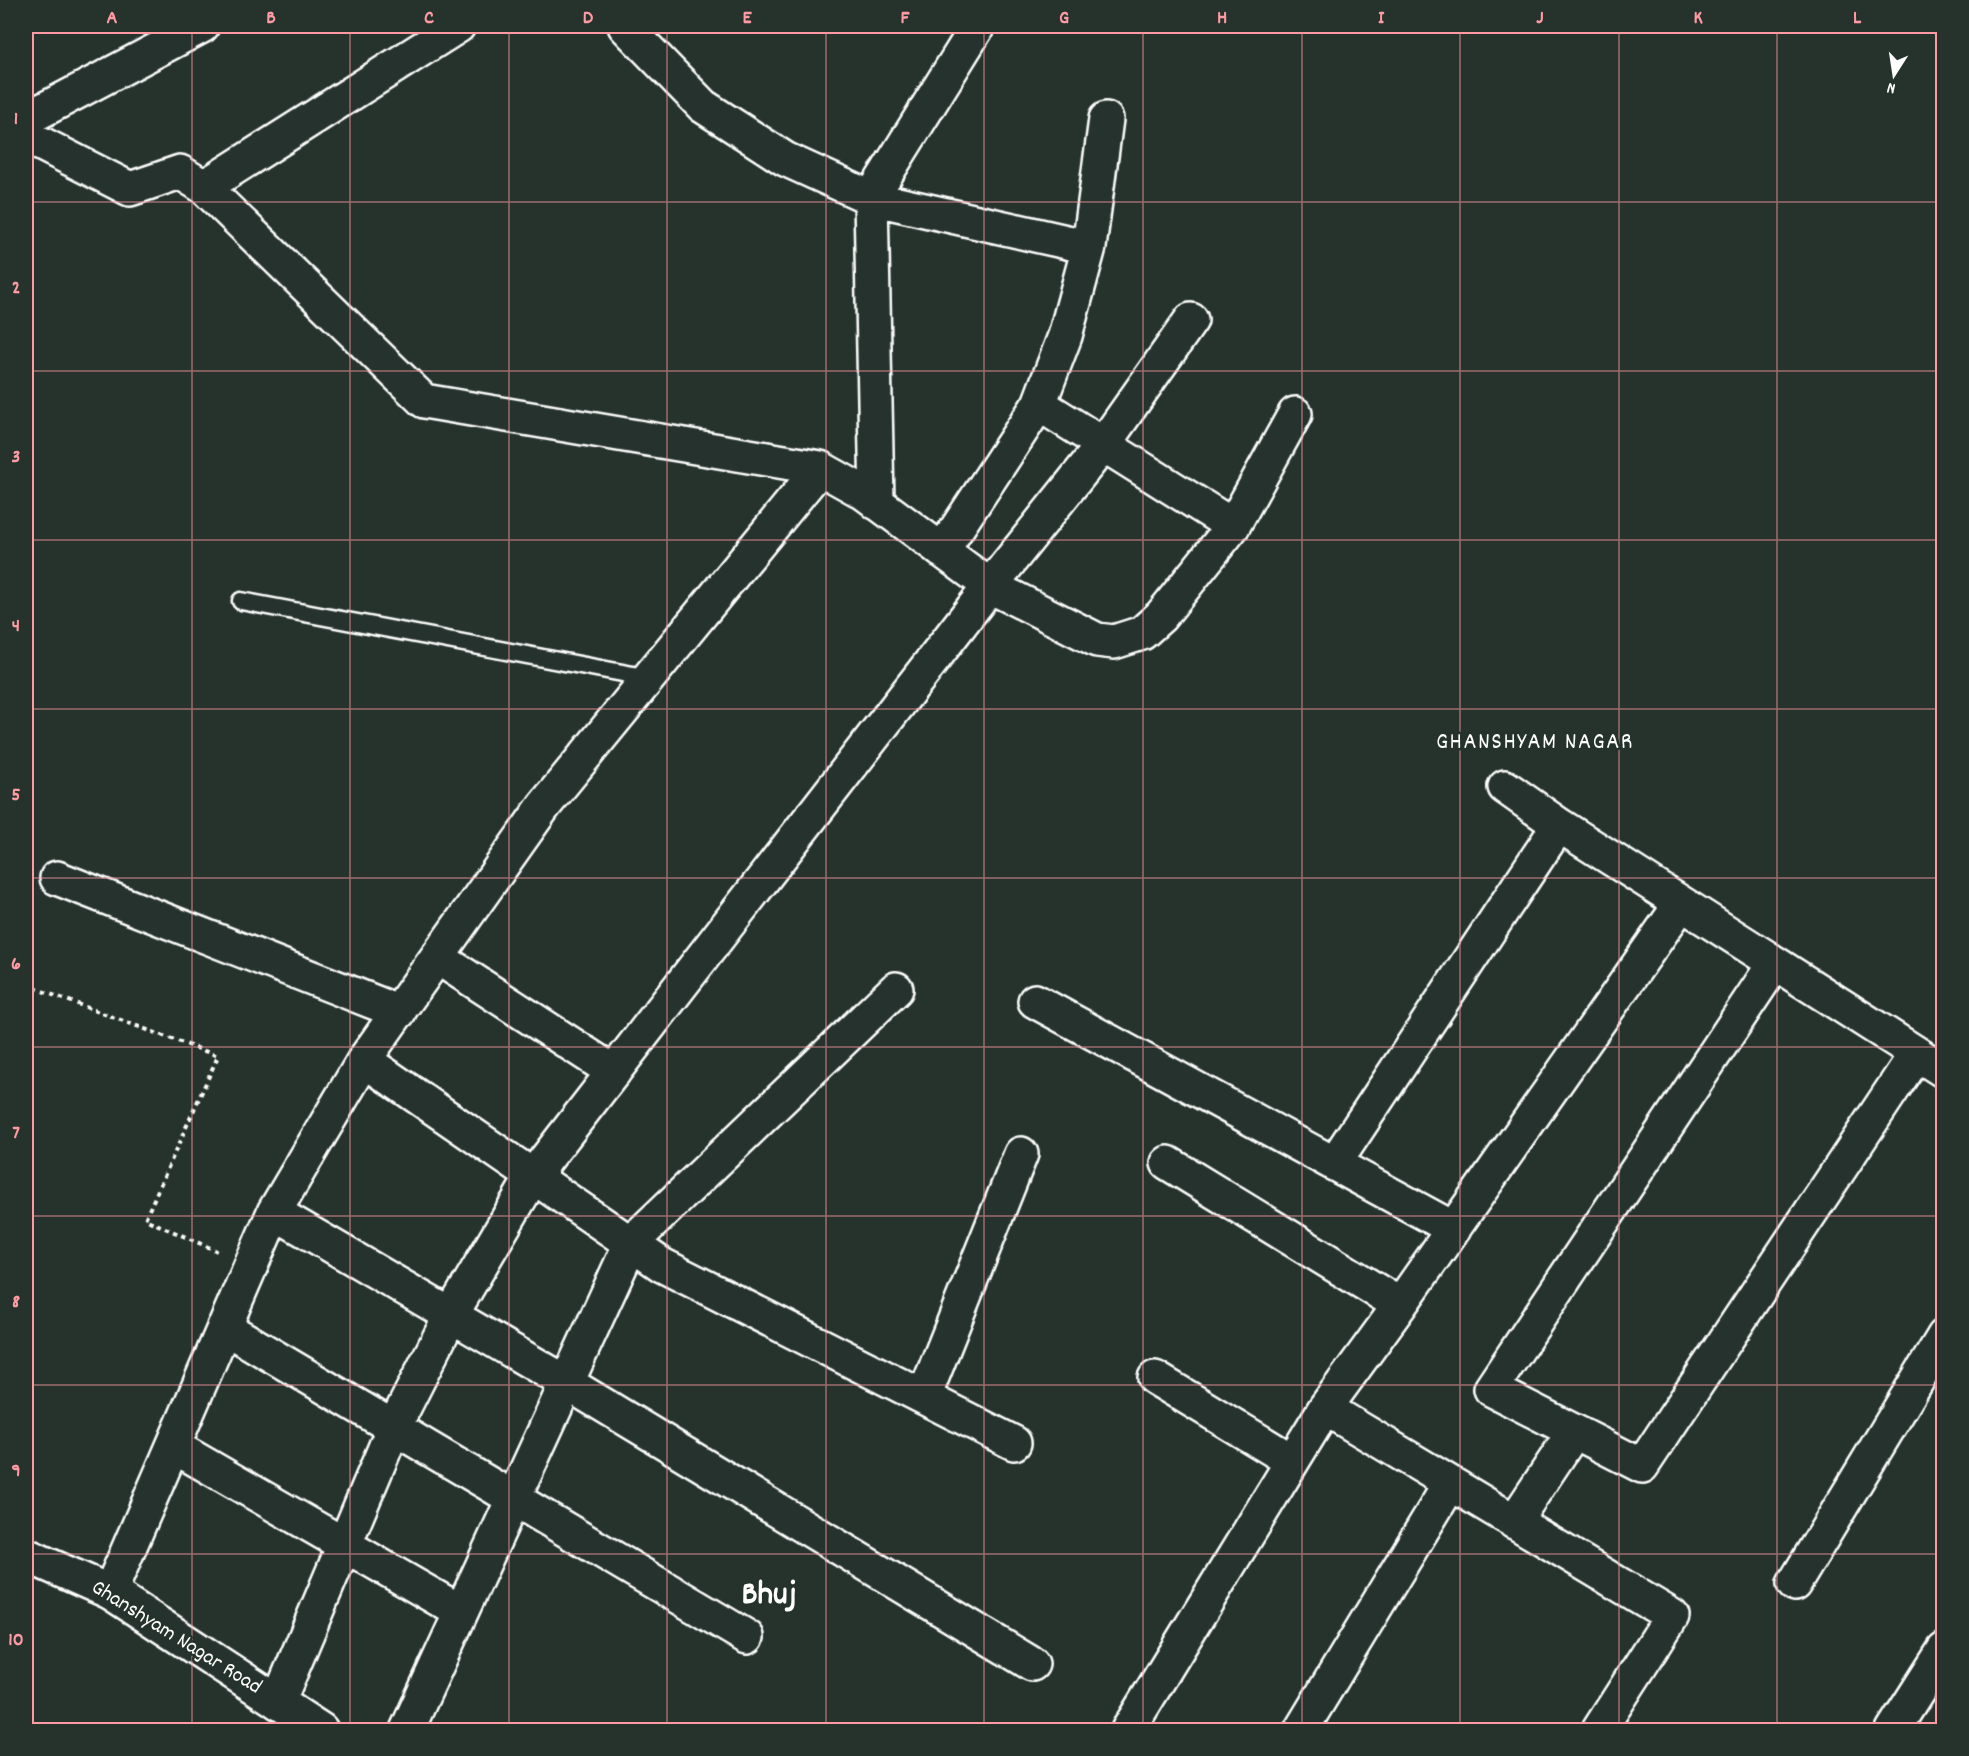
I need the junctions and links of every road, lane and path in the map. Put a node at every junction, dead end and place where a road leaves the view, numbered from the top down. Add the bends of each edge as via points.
1 (202, 26) edge
2 (458, 26) edge
3 (625, 26) edge
4 (978, 26) edge
5 (26, 118) edge
6 (1106, 119) dead end
7 (26, 136) edge
8 (204, 187) junction
9 (871, 198) junction
10 (1089, 247) junction
11 (1191, 320) dead end
12 (1039, 404) junction
13 (1295, 414) dead end
14 (1103, 445) junction
15 (820, 468) junction
16 (877, 503) junction
17 (1233, 526) junction
18 (942, 551) junction
19 (990, 586) junction
20 (241, 601) dead end
21 (649, 678) junction
22 (1505, 787) dead end
23 (1559, 825) junction
24 (57, 878) dead end
25 (1681, 904) junction
26 (437, 957) junction
27 (1775, 963) junction
28 (26, 985) edge
29 (896, 989) dead end
30 (1035, 1001) dead end
31 (399, 1012) junction
32 (1916, 1054) junction
33 (364, 1060) junction
34 (1944, 1071) edge
35 (614, 1072) junction
36 (1021, 1154) dead end
37 (1168, 1163) dead end
38 (1334, 1164) junction
39 (533, 1176) junction
40 (274, 1212) junction
41 (1454, 1229) junction
42 (631, 1243) junction
43 (251, 1266) junction
44 (1401, 1305) junction
45 (451, 1315) junction
46 (224, 1327) junction
47 (1944, 1336) edge
48 (1155, 1378) dead end
49 (567, 1383) junction
50 (924, 1397) junction
51 (1325, 1408) junction
52 (394, 1427) junction
53 (1574, 1432) junction
54 (1014, 1443) dead end
55 (173, 1446) junction
56 (1292, 1461) junction
57 (1450, 1484) junction
58 (513, 1498) junction
59 (1514, 1522) junction
60 (343, 1544) junction
61 (26, 1555) edge
62 (1794, 1584) dead end
63 (110, 1592) junction
64 (461, 1612) junction
65 (747, 1637) dead end
66 (1944, 1650) edge
67 (1032, 1664) dead end
68 (278, 1702) junction
69 (321, 1731) edge
70 (407, 1731) edge
71 (1128, 1731) edge
72 (1301, 1731) edge
73 (1599, 1731) edge
74 (1893, 1731) edge

1 - 5 street
2 - 8 street
3 - 9 street via 703,106 785,159
4 - 9 street
6 - 10 street
7 - 8 street via 130,189 180,172
8 - 15 street via 424,400
9 - 10 street
9 - 16 street
10 - 12 street via 1065,336
11 - 14 street
12 - 14 street
12 - 18 street
13 - 17 street
14 - 17 street
14 - 19 street
15 - 16 street
15 - 21 street
16 - 18 street
17 - 19 street via 1161,616 1128,640 1097,640
18 - 19 street
19 - 35 street
20 - 21 lane
21 - 26 street via 544,806
22 - 23 street
23 - 25 street
23 - 38 street
24 - 31 street
25 - 27 street
25 - 41 street
26 - 31 street
26 - 35 street
27 - 32 street
27 - 53 street via 1491,1389
28 - 43 path via 218,1056 144,1219
29 - 42 street
30 - 38 street
31 - 33 street
32 - 34 street
32 - 53 street via 1642,1466
33 - 39 street
33 - 40 street
35 - 39 street
36 - 50 street
37 - 44 street
38 - 41 street
39 - 42 street
39 - 45 street
40 - 43 street
40 - 45 street
41 - 44 street
42 - 49 street
42 - 50 street via 662,1264
43 - 46 street
44 - 51 street
45 - 49 street
45 - 52 street
46 - 52 street
46 - 55 street
47 - 62 street
48 - 56 street
49 - 58 street
49 - 67 street
50 - 54 street
51 - 56 street
51 - 57 street
52 - 58 street
52 - 60 street
53 - 59 street
55 - 60 street
55 - 63 street
56 - 71 street
57 - 59 street
57 - 72 street
58 - 64 street
58 - 65 street
59 - 73 street via 1672,1616
60 - 64 street
60 - 68 street
61 - 63 street, Ghanshyam Nagar Road
63 - 68 street, Ghanshyam Nagar Road
64 - 70 street
66 - 74 street
68 - 69 street, Ghanshyam Nagar Road

